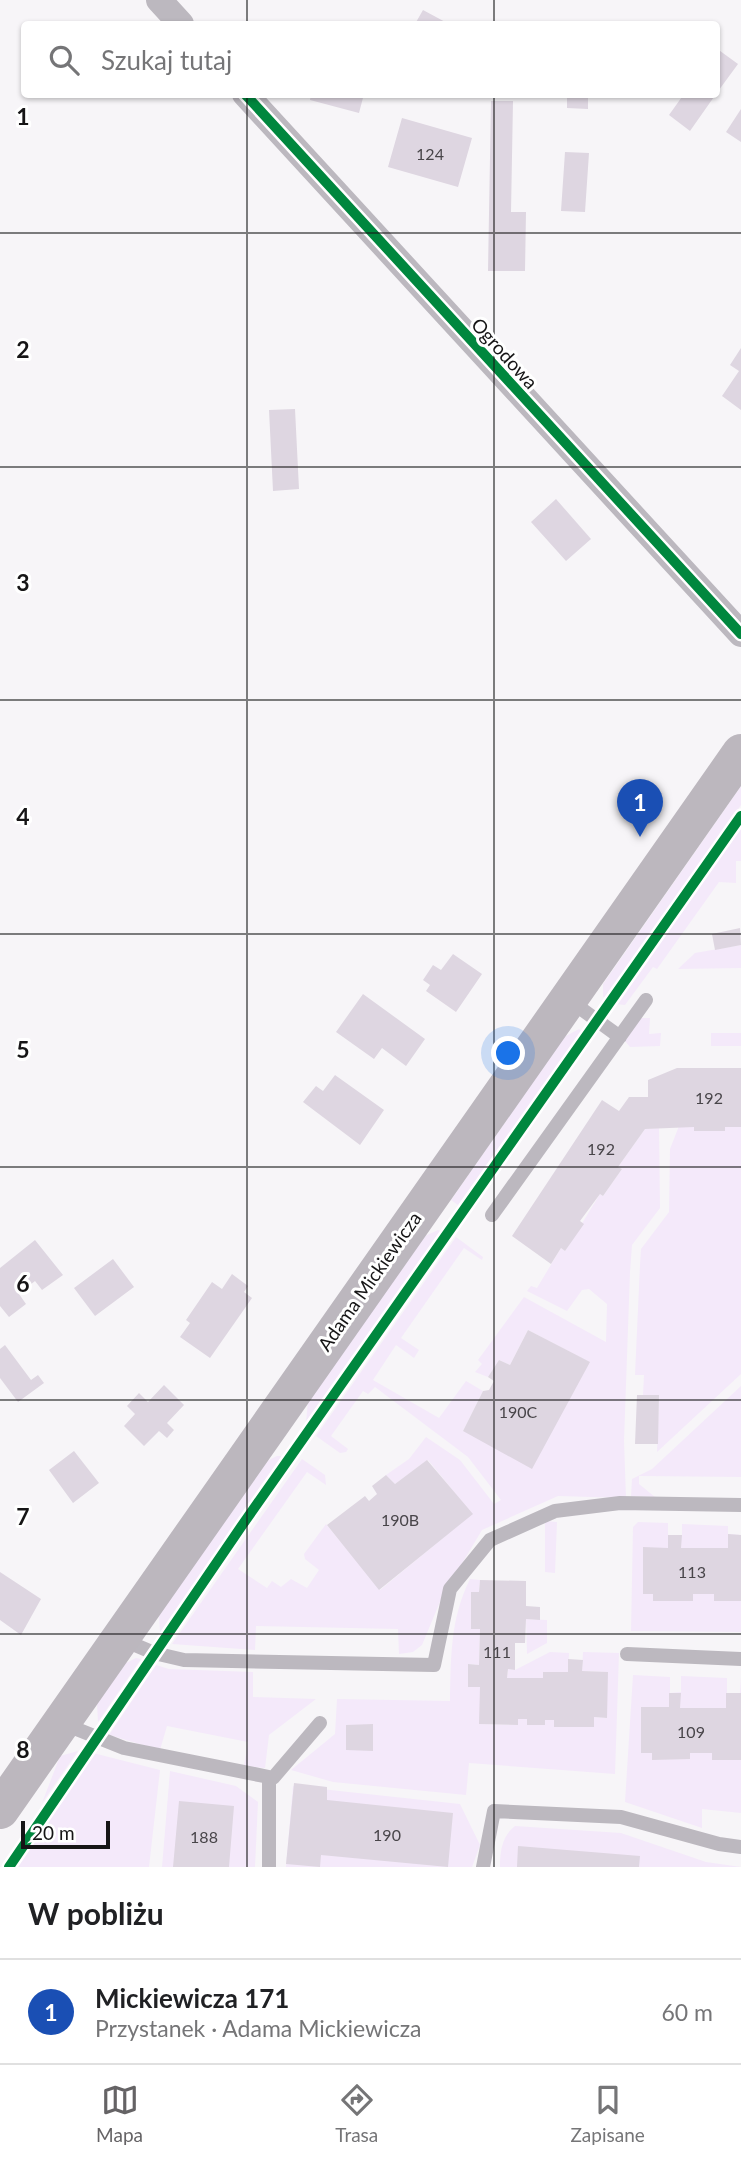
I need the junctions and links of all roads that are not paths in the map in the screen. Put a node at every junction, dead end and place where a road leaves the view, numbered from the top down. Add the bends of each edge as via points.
1 (159, 0) edge
2 (178, 21) edge
3 (249, 98) edge
4 (741, 634) edge
5 (741, 753) edge
6 (567, 999) junction
7 (646, 1000) dead end
8 (620, 1037) junction
9 (492, 1215) dead end
10 (741, 1505) edge
11 (120, 1638) junction
12 (627, 1654) dead end
13 (741, 1660) edge
14 (61, 1723) junction
15 (320, 1723) dead end
16 (269, 1777) junction
17 (0, 1810) edge
18 (741, 1847) edge
19 (269, 1867) edge
20 (483, 1867) edge

1 - 2 street
3 - 4 street, Ogrodowa
5 - 6 main road, Adama Mickiewicza
6 - 8 lane
6 - 11 main road, Adama Mickiewicza
7 - 8 lane
8 - 9 lane
10 - 11 lane via 620,1503 555,1511 490,1540 450,1589 435,1665 184,1660
11 - 14 main road, Adama Mickiewicza
12 - 13 lane
14 - 16 lane via 124,1748
14 - 17 main road, Adama Mickiewicza
15 - 16 lane via 273,1778
16 - 19 lane
18 - 20 lane via 621,1817 494,1811

